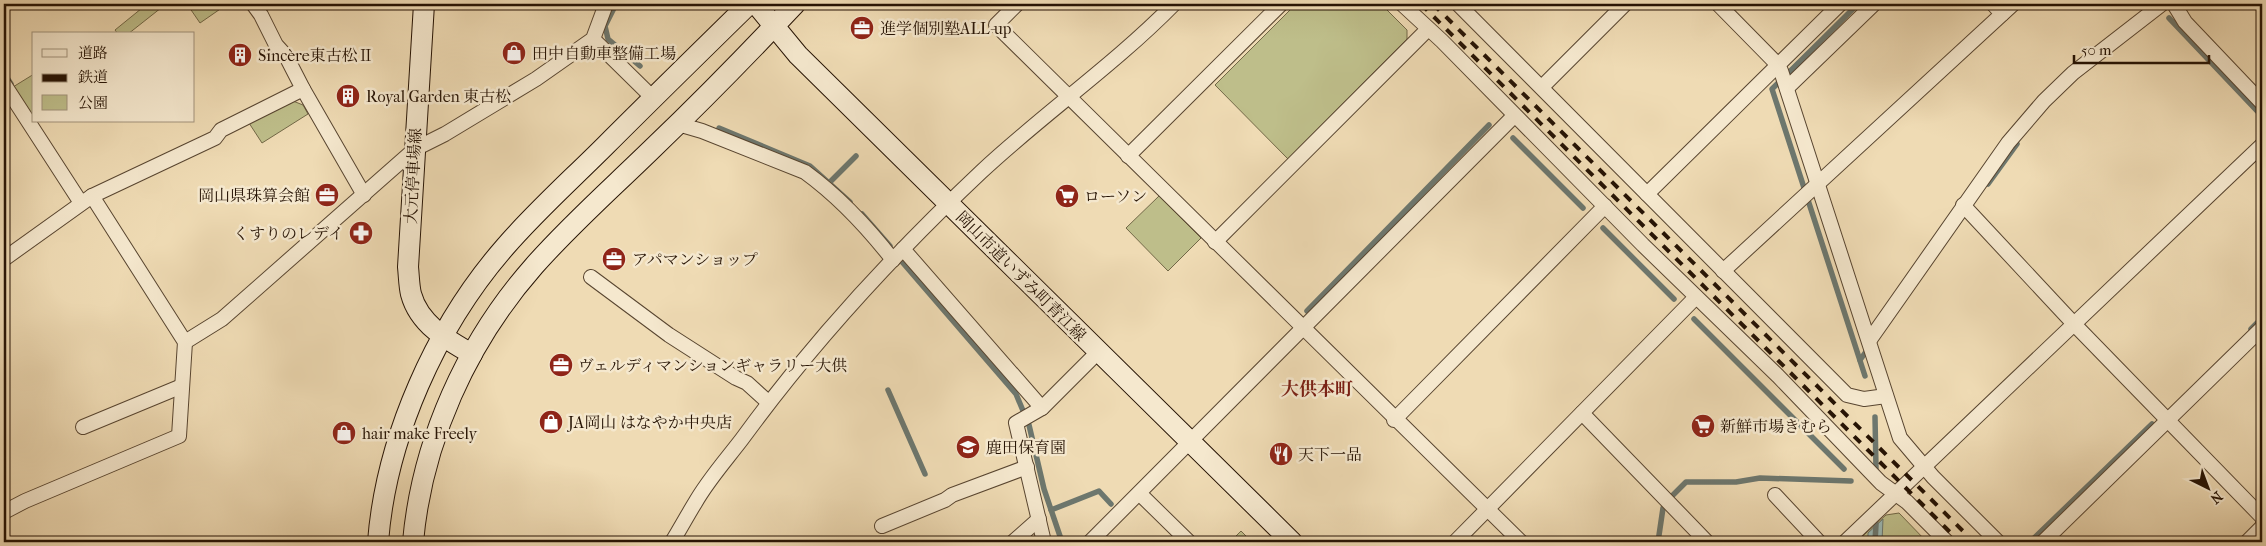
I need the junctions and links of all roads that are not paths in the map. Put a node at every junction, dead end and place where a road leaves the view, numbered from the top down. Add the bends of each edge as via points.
1 (253, 4) edge
2 (424, 4) edge
3 (606, 4) edge
4 (795, 4) edge
5 (1017, 4) edge
6 (1174, 4) edge
7 (1281, 4) edge
8 (1402, 4) edge
9 (1458, 4) edge
10 (1625, 4) edge
11 (1718, 4) edge
12 (1840, 4) edge
13 (1874, 4) edge
14 (2013, 4) edge
15 (2162, 4) edge
16 (2178, 5) edge
17 (743, 6) edge
18 (1998, 9) edge
19 (1428, 29) junction
20 (771, 30) junction
21 (593, 38) junction
22 (1780, 68) junction
23 (4, 84) edge
24 (1786, 86) junction
25 (1542, 87) junction
26 (303, 89) junction
27 (653, 98) junction
28 (1070, 98) junction
29 (2262, 104) edge
30 (1514, 116) junction
31 (678, 124) junction
32 (2262, 145) edge
33 (415, 149) junction
34 (1128, 156) junction
35 (1814, 186) junction
36 (1647, 194) junction
37 (364, 195) junction
38 (86, 200) junction
39 (948, 204) junction
40 (1963, 205) junction
41 (1605, 206) junction
42 (1215, 242) junction
43 (898, 255) junction
44 (4, 259) edge
45 (1723, 271) junction
46 (591, 277) dead end
47 (1696, 297) junction
48 (2074, 324) junction
49 (1302, 328) junction
50 (2262, 328) edge
51 (442, 337) junction
52 (1869, 341) junction
53 (185, 342) junction
54 (1098, 352) junction
55 (472, 354) junction
56 (182, 386) junction
57 (1886, 396) junction
58 (768, 402) junction
59 (1582, 413) junction
60 (1031, 414) junction
61 (2167, 419) junction
62 (1394, 420) junction
63 (83, 427) dead end
64 (1190, 441) junction
65 (1027, 467) junction
66 (1924, 467) junction
67 (1140, 494) junction
68 (1896, 494) junction
69 (1775, 495) dead end
70 (1488, 509) junction
71 (4, 512) edge
72 (2262, 517) edge
73 (1039, 520) junction
74 (882, 526) dead end
75 (2262, 527) edge
76 (676, 540) edge
77 (378, 542) edge
78 (413, 542) edge
79 (1013, 542) edge
80 (1044, 542) edge
81 (1090, 542) edge
82 (1189, 542) edge
83 (1292, 542) edge
84 (1455, 542) edge
85 (1520, 542) edge
86 (1706, 542) edge
87 (1820, 542) edge
88 (1845, 542) edge
89 (1947, 542) edge
90 (1998, 542) edge
91 (2043, 542) edge
92 (2247, 542) edge

1 - 26 street
2 - 33 street, 大元停車場線
3 - 21 street
4 - 20 street
5 - 28 street via 996,26
6 - 28 street
7 - 34 street
8 - 19 street
9 - 25 street
10 - 25 street
11 - 22 street
12 - 22 street
13 - 24 street
14 - 18 street
15 - 40 street via 2054,89 2008,143
16 - 29 street via 2185,22
17 - 20 street, 岡山市道いずみ町青江線
17 - 27 street
18 - 35 street
19 - 30 street
19 - 42 street
20 - 31 street
20 - 39 street, 岡山市道いずみ町青江線
21 - 27 street
21 - 33 street via 536,79
22 - 24 street
22 - 36 street
23 - 38 street
24 - 35 street
25 - 36 street
26 - 37 street
26 - 38 street via 221,130 215,138
27 - 51 street via 504,248
28 - 34 street
28 - 39 street via 1010,146
30 - 41 street
30 - 49 street
31 - 43 street via 805,172 878,241
31 - 55 street via 533,266 500,309
32 - 48 street
33 - 37 street
33 - 51 street, 大元停車場線 via 408,267 412,295 422,316
34 - 42 street
35 - 45 street
35 - 52 street
36 - 45 street
37 - 53 street via 222,319
38 - 44 street
38 - 53 street
39 - 43 street
39 - 54 street, 岡山市道いずみ町青江線
40 - 48 street
40 - 52 street
41 - 47 street
41 - 62 street
42 - 49 street
43 - 58 street
43 - 60 street
45 - 57 street via 1847,395 1864,400
46 - 58 street via 670,334 747,383
47 - 59 street
47 - 68 street via 1881,483
48 - 61 street
48 - 66 street
49 - 62 street
49 - 64 street
50 - 61 street
51 - 55 street, 大元停車場線
51 - 77 street via 416,388 393,460
52 - 57 street
53 - 56 street
54 - 60 street
54 - 64 street, 岡山市道いずみ町青江線
55 - 78 street via 448,400 428,462
56 - 63 street
56 - 71 street via 179,436 24,500
57 - 66 street via 1900,438
58 - 76 street via 695,502
59 - 70 street
59 - 86 street
60 - 65 street via 1016,423
61 - 72 street
61 - 91 street
62 - 70 street
64 - 67 street
64 - 83 street, 岡山市道いずみ町青江線
65 - 73 street
65 - 74 street
66 - 68 street
66 - 90 street
67 - 81 street
67 - 82 street
68 - 88 street
68 - 89 street
69 - 87 street
70 - 84 street
70 - 85 street
73 - 79 street
73 - 80 street
75 - 92 street

